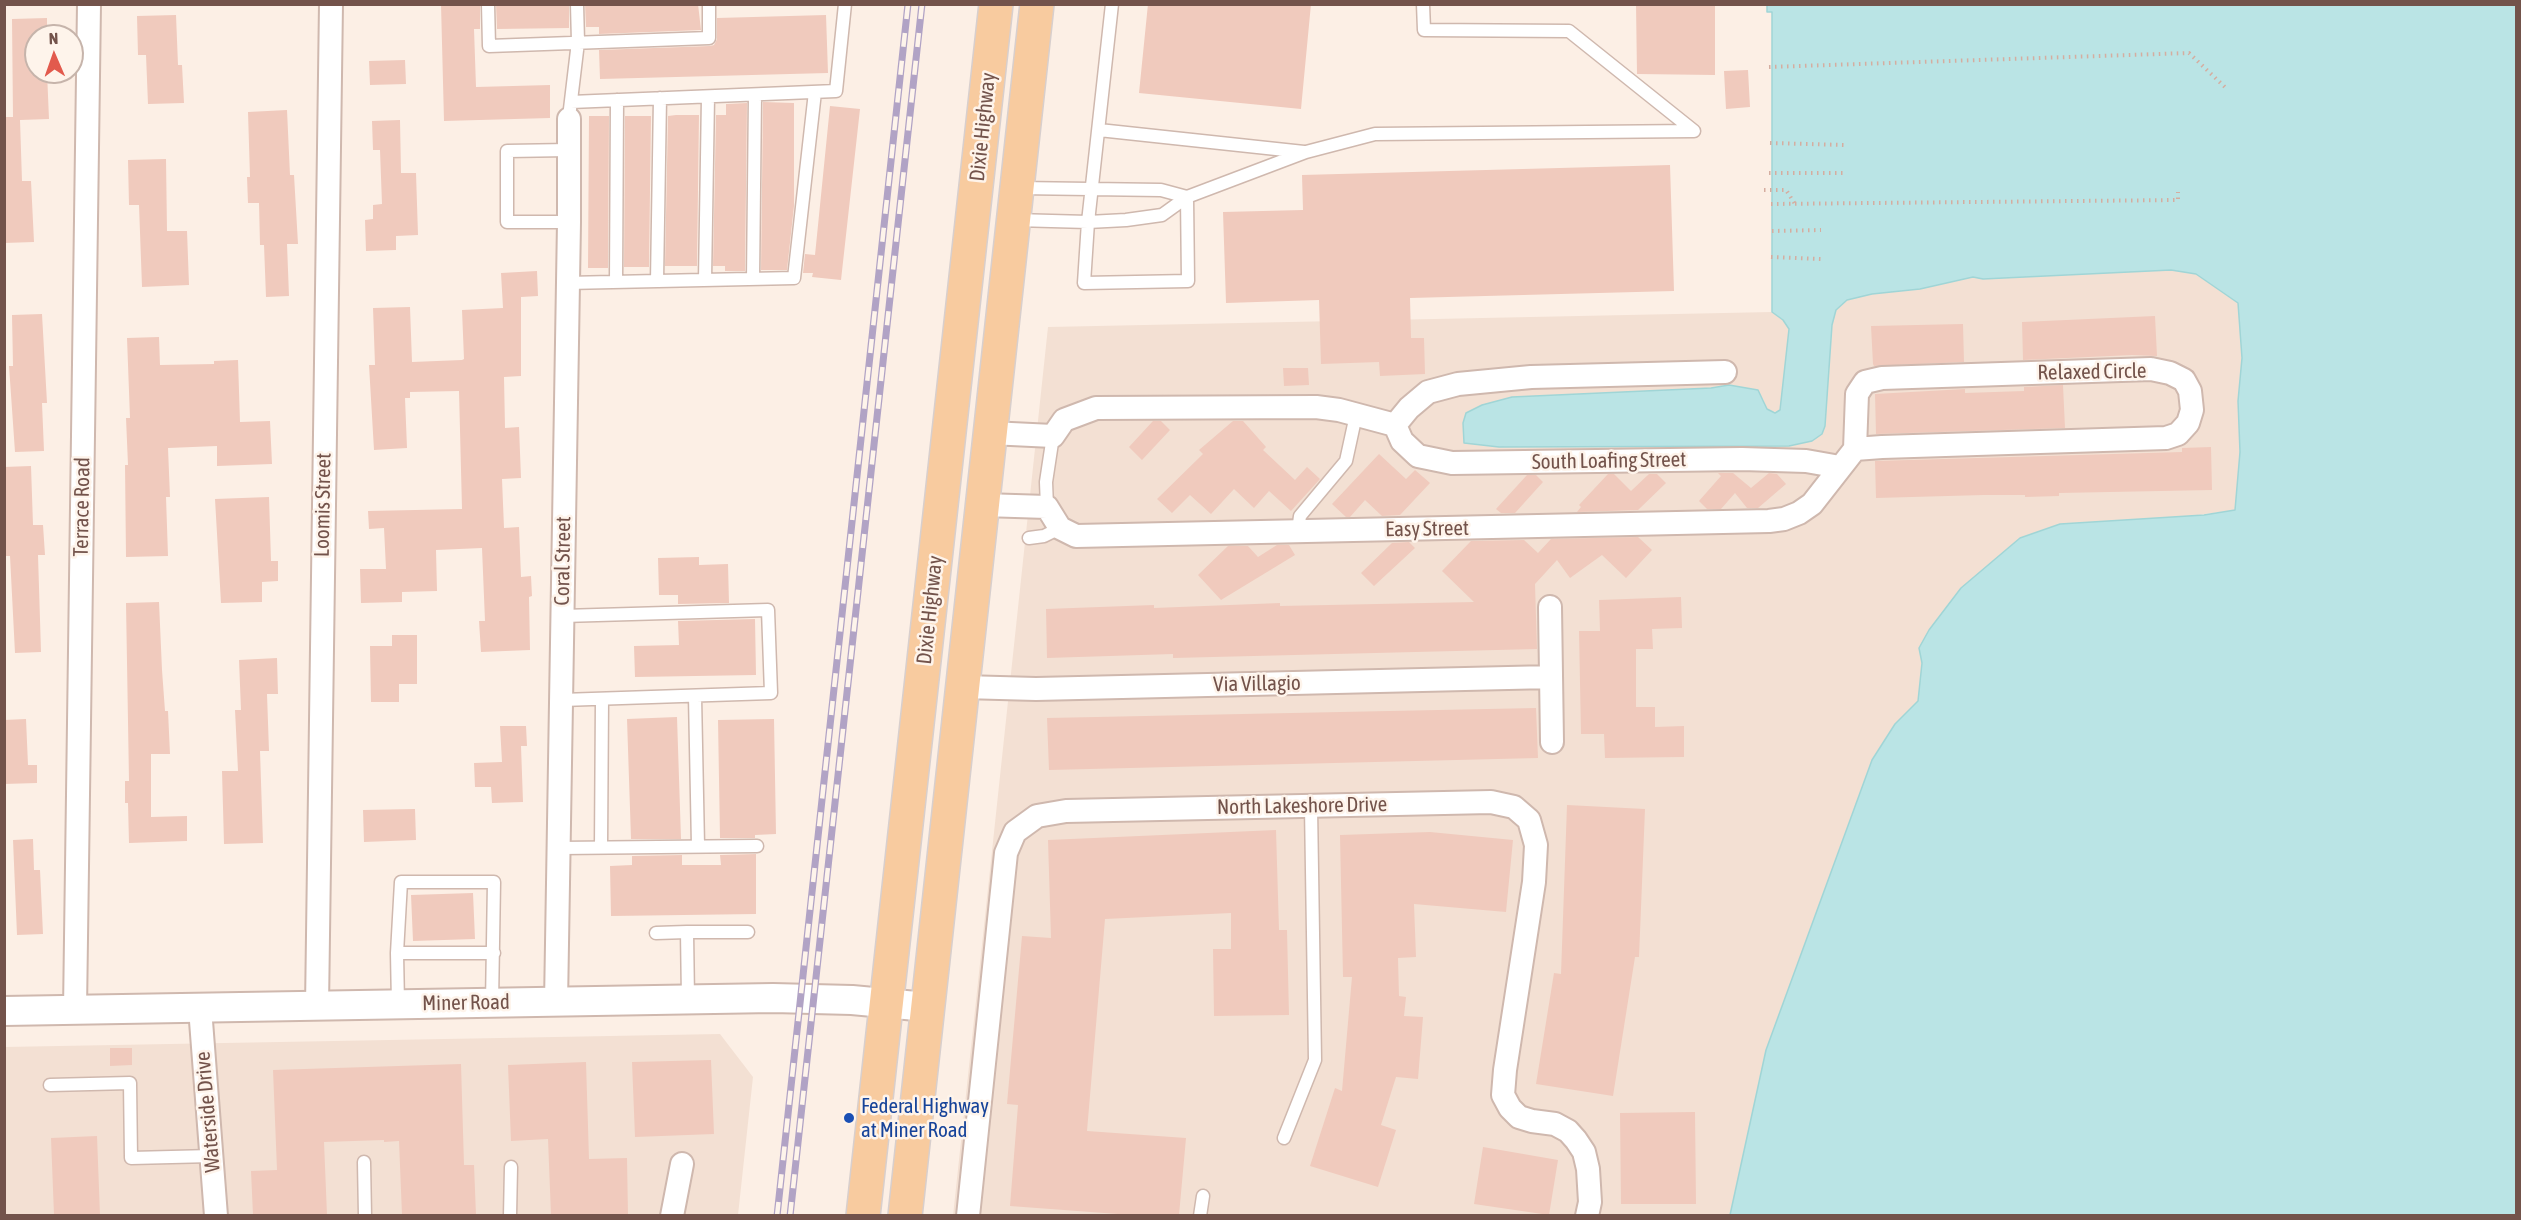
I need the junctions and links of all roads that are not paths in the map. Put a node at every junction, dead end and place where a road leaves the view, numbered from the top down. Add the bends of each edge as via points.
1 (89, 4) edge
2 (331, 4) edge
3 (488, 4) edge
4 (578, 4) edge
5 (709, 4) edge
6 (844, 4) edge
7 (996, 4) edge
8 (1037, 4) edge
9 (1112, 4) edge
10 (1423, 4) edge
11 (578, 42) junction
12 (815, 92) junction
13 (755, 94) junction
14 (708, 97) junction
15 (660, 98) junction
16 (617, 100) junction
17 (570, 110) junction
18 (1099, 130) junction
19 (568, 150) junction
20 (1305, 152) junction
21 (980, 156) junction
22 (1017, 188) junction
23 (1092, 191) junction
24 (1187, 197) junction
25 (1013, 220) junction
26 (569, 222) junction
27 (1088, 222) junction
28 (753, 279) junction
29 (705, 280) junction
30 (657, 281) junction
31 (616, 282) junction
32 (567, 283) junction
33 (1725, 372) dead end
34 (1356, 415) junction
35 (1395, 425) junction
36 (990, 433) junction
37 (1053, 436) junction
38 (1855, 449) junction
39 (1840, 467) junction
40 (982, 505) junction
41 (1047, 507) junction
42 (1060, 528) junction
43 (1298, 531) junction
44 (1029, 538) dead end
45 (1550, 607) dead end
46 (563, 616) junction
47 (1551, 677) junction
48 (963, 687) junction
49 (695, 696) junction
50 (602, 699) junction
51 (562, 700) junction
52 (1552, 742) dead end
53 (1311, 807) junction
54 (698, 846) junction
55 (757, 846) dead end
56 (601, 847) junction
57 (560, 848) junction
58 (687, 932) junction
59 (748, 932) dead end
60 (656, 933) dead end
61 (397, 953) junction
62 (494, 953) junction
63 (688, 999) junction
64 (492, 1003) junction
65 (556, 1003) junction
66 (886, 1003) junction
67 (398, 1004) junction
68 (317, 1006) junction
69 (927, 1007) junction
70 (200, 1008) junction
71 (75, 1010) junction
72 (4, 1011) edge
73 (50, 1085) dead end
74 (1284, 1138) dead end
75 (212, 1156) junction
76 (364, 1162) dead end
77 (682, 1164) dead end
78 (511, 1167) dead end
79 (1203, 1197) dead end
80 (216, 1215) edge
81 (365, 1215) edge
82 (510, 1215) edge
83 (672, 1215) edge
84 (862, 1215) edge
85 (904, 1215) edge
86 (968, 1215) edge
87 (1200, 1215) edge
88 (1587, 1215) edge

1 - 71 street, Terrace Road
2 - 68 street, Loomis Street
3 - 11 lane via 489,46
4 - 11 lane
5 - 11 lane via 709,38
6 - 12 lane via 837,91
7 - 21 main road, Dixie Highway
8 - 22 main road, Dixie Highway
9 - 18 lane
10 - 20 lane via 1424,30 1569,31 1694,131 1375,134
11 - 17 lane
12 - 13 lane
12 - 28 lane via 794,278
13 - 14 lane
13 - 28 lane
14 - 15 lane
14 - 29 lane
15 - 16 lane
15 - 30 lane
16 - 17 lane
16 - 31 lane
17 - 19 street, Coral Street
18 - 20 lane
18 - 23 lane
19 - 26 street, Coral Street
19 - 26 lane via 507,151 507,222
20 - 24 lane
21 - 25 main road
21 - 66 main road, Dixie Highway
22 - 23 lane
22 - 25 main road, Dixie Highway
23 - 24 lane via 1161,190
23 - 27 lane
24 - 27 lane via 1162,215
24 - 27 lane via 1188,281 1084,284
25 - 27 lane
25 - 36 main road, Dixie Highway
26 - 32 street, Coral Street
28 - 29 lane
29 - 30 lane
30 - 31 lane
31 - 32 lane
32 - 46 street, Coral Street
33 - 35 street via 1530,377 1458,384 1428,392
34 - 35 street
34 - 37 street via 1316,407 1096,408 1064,420
34 - 43 lane via 1346,461 1300,516
35 - 39 street, South Loafing Street via 1402,441 1418,456 1452,464 1742,459 1806,461
36 - 37 street
36 - 40 main road, Dixie Highway
37 - 41 lane via 1046,482
38 - 38 street, Relaxed Circle via 2166,438 2178,434 2188,423 2192,410 2190,391 2184,380 2151,369 1882,378 1865,382 1857,394
38 - 39 street, Easy Street
39 - 43 street, Easy Street via 1812,504 1791,516 1769,521
40 - 41 street
40 - 48 main road, Dixie Highway
41 - 42 street
42 - 43 street, Easy Street via 1076,536
42 - 44 lane
45 - 47 street
46 - 49 lane via 768,610 771,693
46 - 51 street, Coral Street
47 - 48 street, Via Villagio via 1036,689
47 - 52 street
48 - 69 main road, Dixie Highway
49 - 50 lane
49 - 54 lane
50 - 51 lane
50 - 56 lane
51 - 57 street, Coral Street
53 - 74 lane via 1315,1060
53 - 86 street, North Lakeshore Drive via 1066,811 1037,816 1015,832 1006,853
53 - 88 street, North Lakeshore Drive via 1491,802 1514,807 1529,820 1536,845 1534,882 1503,1095 1519,1117 1555,1124 1576,1140 1588,1168
54 - 55 lane
54 - 56 lane
56 - 57 lane
57 - 65 street, Coral Street
58 - 59 lane
58 - 60 lane
58 - 63 lane
61 - 62 lane
61 - 62 lane via 401,882 494,882
61 - 67 lane
62 - 64 lane
63 - 65 street, Miner Road
63 - 66 street, Miner Road via 801,998
64 - 65 street, Miner Road
64 - 67 street, Miner Road
66 - 69 street, Miner Road
66 - 84 main road, Dixie Highway
67 - 68 street, Miner Road
68 - 70 street, Miner Road
69 - 85 main road, Dixie Highway
70 - 71 street, Miner Road
70 - 75 street, Waterside Drive
71 - 72 street, Miner Road
73 - 75 lane via 130,1083 130,1158
75 - 80 street, Waterside Drive
76 - 81 lane
77 - 83 street
78 - 82 lane
79 - 87 lane

